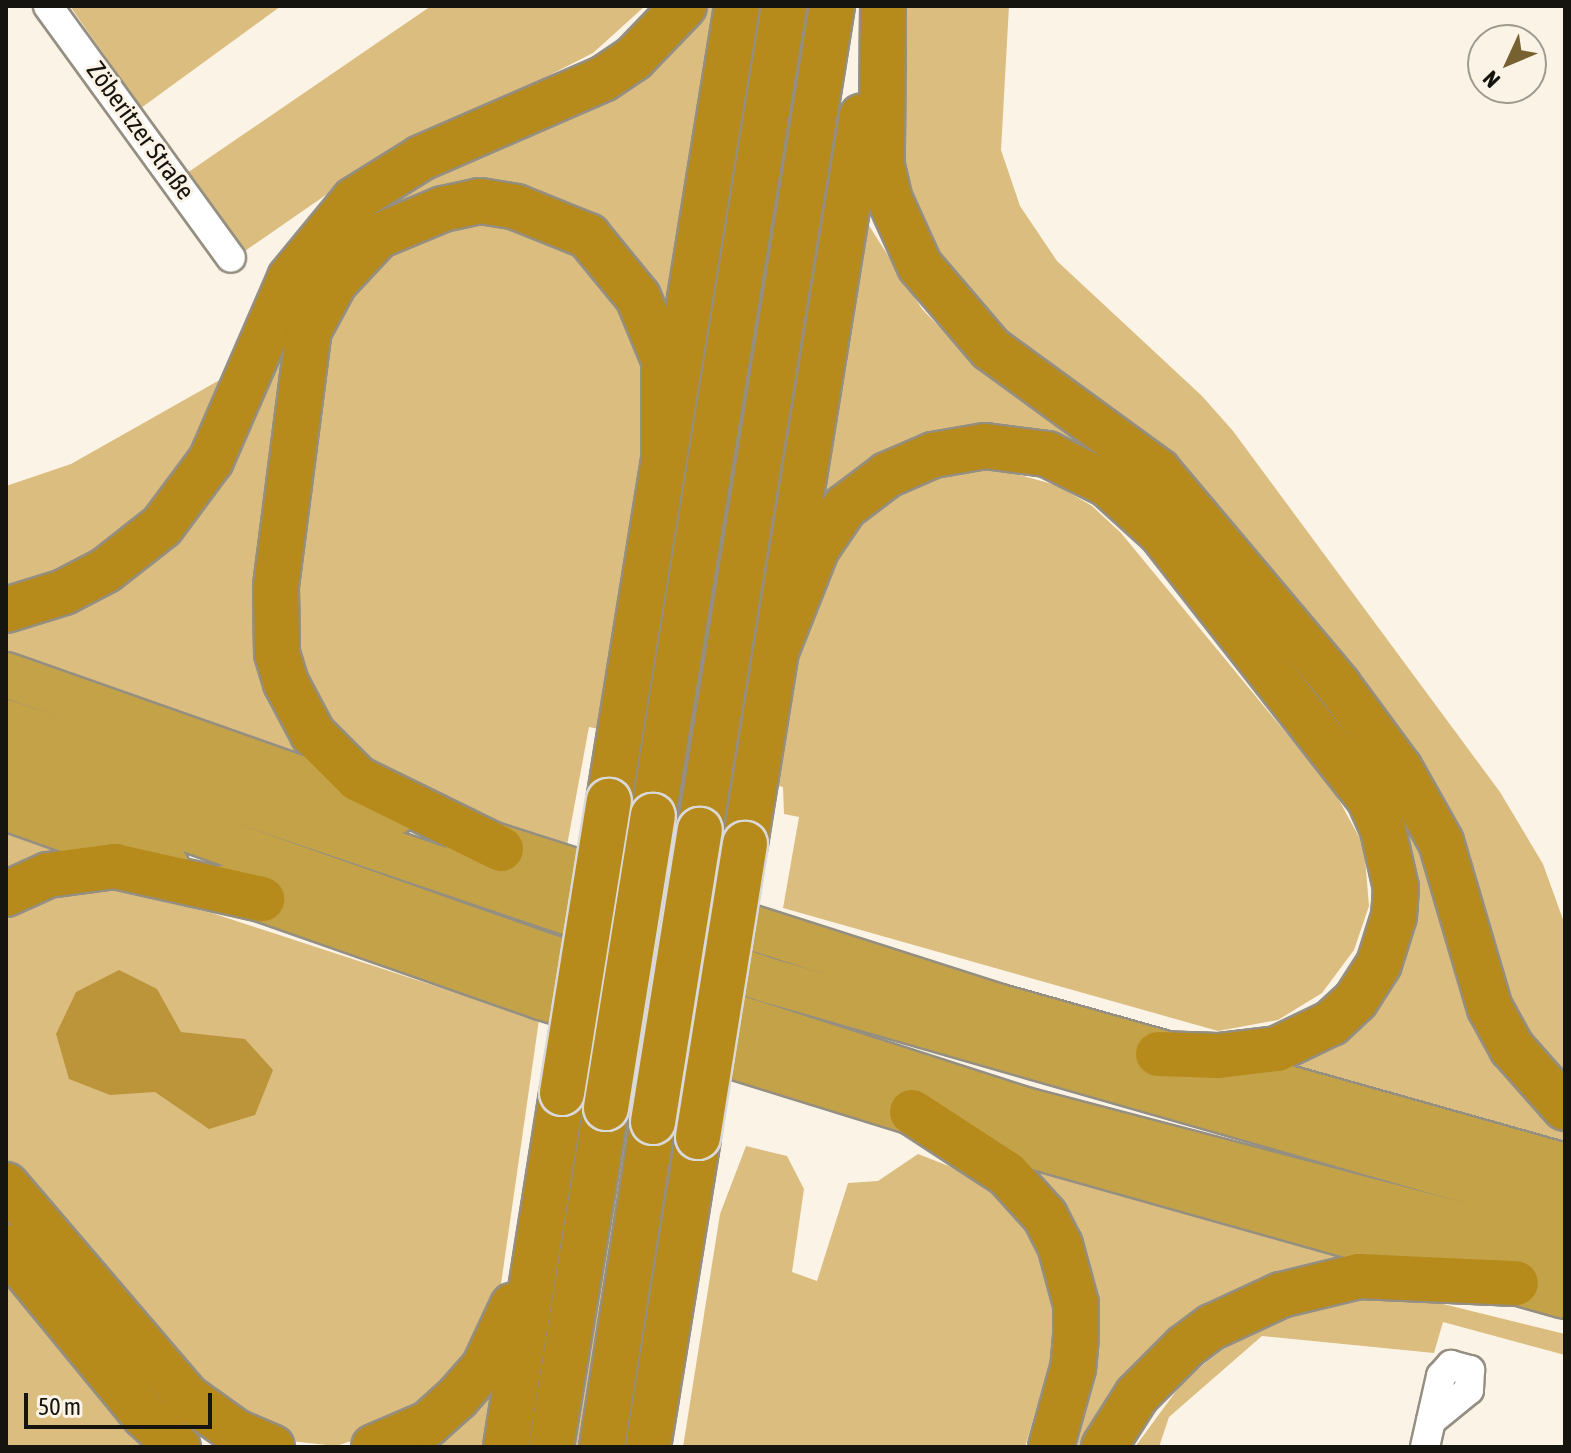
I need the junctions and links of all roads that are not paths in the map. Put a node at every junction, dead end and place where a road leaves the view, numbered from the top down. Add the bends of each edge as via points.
1 (48, 6) edge
2 (684, 6) edge
3 (737, 6) edge
4 (784, 6) edge
5 (832, 6) edge
6 (881, 6) edge
7 (231, 258) dead end
8 (664, 458) junction
9 (6, 610) edge
10 (775, 654) junction
11 (6, 675) edge
12 (6, 722) edge
13 (6, 765) edge
14 (6, 808) edge
15 (501, 849) junction
16 (6, 894) edge
17 (262, 899) junction
18 (1158, 1054) junction
19 (1565, 1108) edge
20 (912, 1112) junction
21 (1565, 1166) edge
22 (6, 1185) edge
23 (547, 1187) junction
24 (1565, 1209) edge
25 (6, 1247) edge
26 (1565, 1252) edge
27 (1516, 1283) junction
28 (1565, 1296) edge
29 (650, 1440) edge
30 (178, 1447) edge
31 (272, 1447) edge
32 (374, 1447) edge
33 (506, 1447) edge
34 (551, 1447) edge
35 (602, 1447) edge
36 (1051, 1447) edge
37 (1104, 1447) edge

1 - 7 street, Zöberitzer Straße
2 - 9 highway via 634,58 603,79 421,158 354,200 290,278 211,460 162,526 106,570 64,592
3 - 8 highway
4 - 34 highway, bridge
5 - 35 highway, bridge
6 - 10 highway
6 - 19 highway via 882,166 890,200 920,266 965,324 1003,359 1158,471 1338,685 1400,769 1441,842 1490,1008 1512,1048
8 - 15 highway via 664,360 638,297 588,236 516,207 480,201 443,209 378,236 335,282 309,330 276,586 277,653 286,683 313,734 358,779
8 - 23 highway, bridge
10 - 18 highway via 829,530 865,490 909,463 985,446 1047,454 1107,484 1152,524 1369,798 1383,830 1396,888 1394,916 1379,964 1356,1000 1331,1023 1277,1049 1218,1056
10 - 29 highway, bridge
11 - 15 highway
12 - 24 highway via 770,981
13 - 26 highway via 543,955 1025,1110
14 - 17 highway
15 - 18 highway via 764,936
16 - 17 highway via 48,875 115,866
17 - 20 highway via 541,997
18 - 21 highway
20 - 27 highway
20 - 36 highway via 1007,1174 1045,1216 1060,1245 1076,1304 1076,1336 1073,1368
22 - 31 highway via 187,1397 223,1425
23 - 32 highway via 503,1334 484,1367 428,1424
23 - 33 highway
25 - 30 highway via 145,1416
27 - 28 highway
27 - 37 highway via 1359,1276 1281,1295 1212,1327 1176,1354 1137,1395

